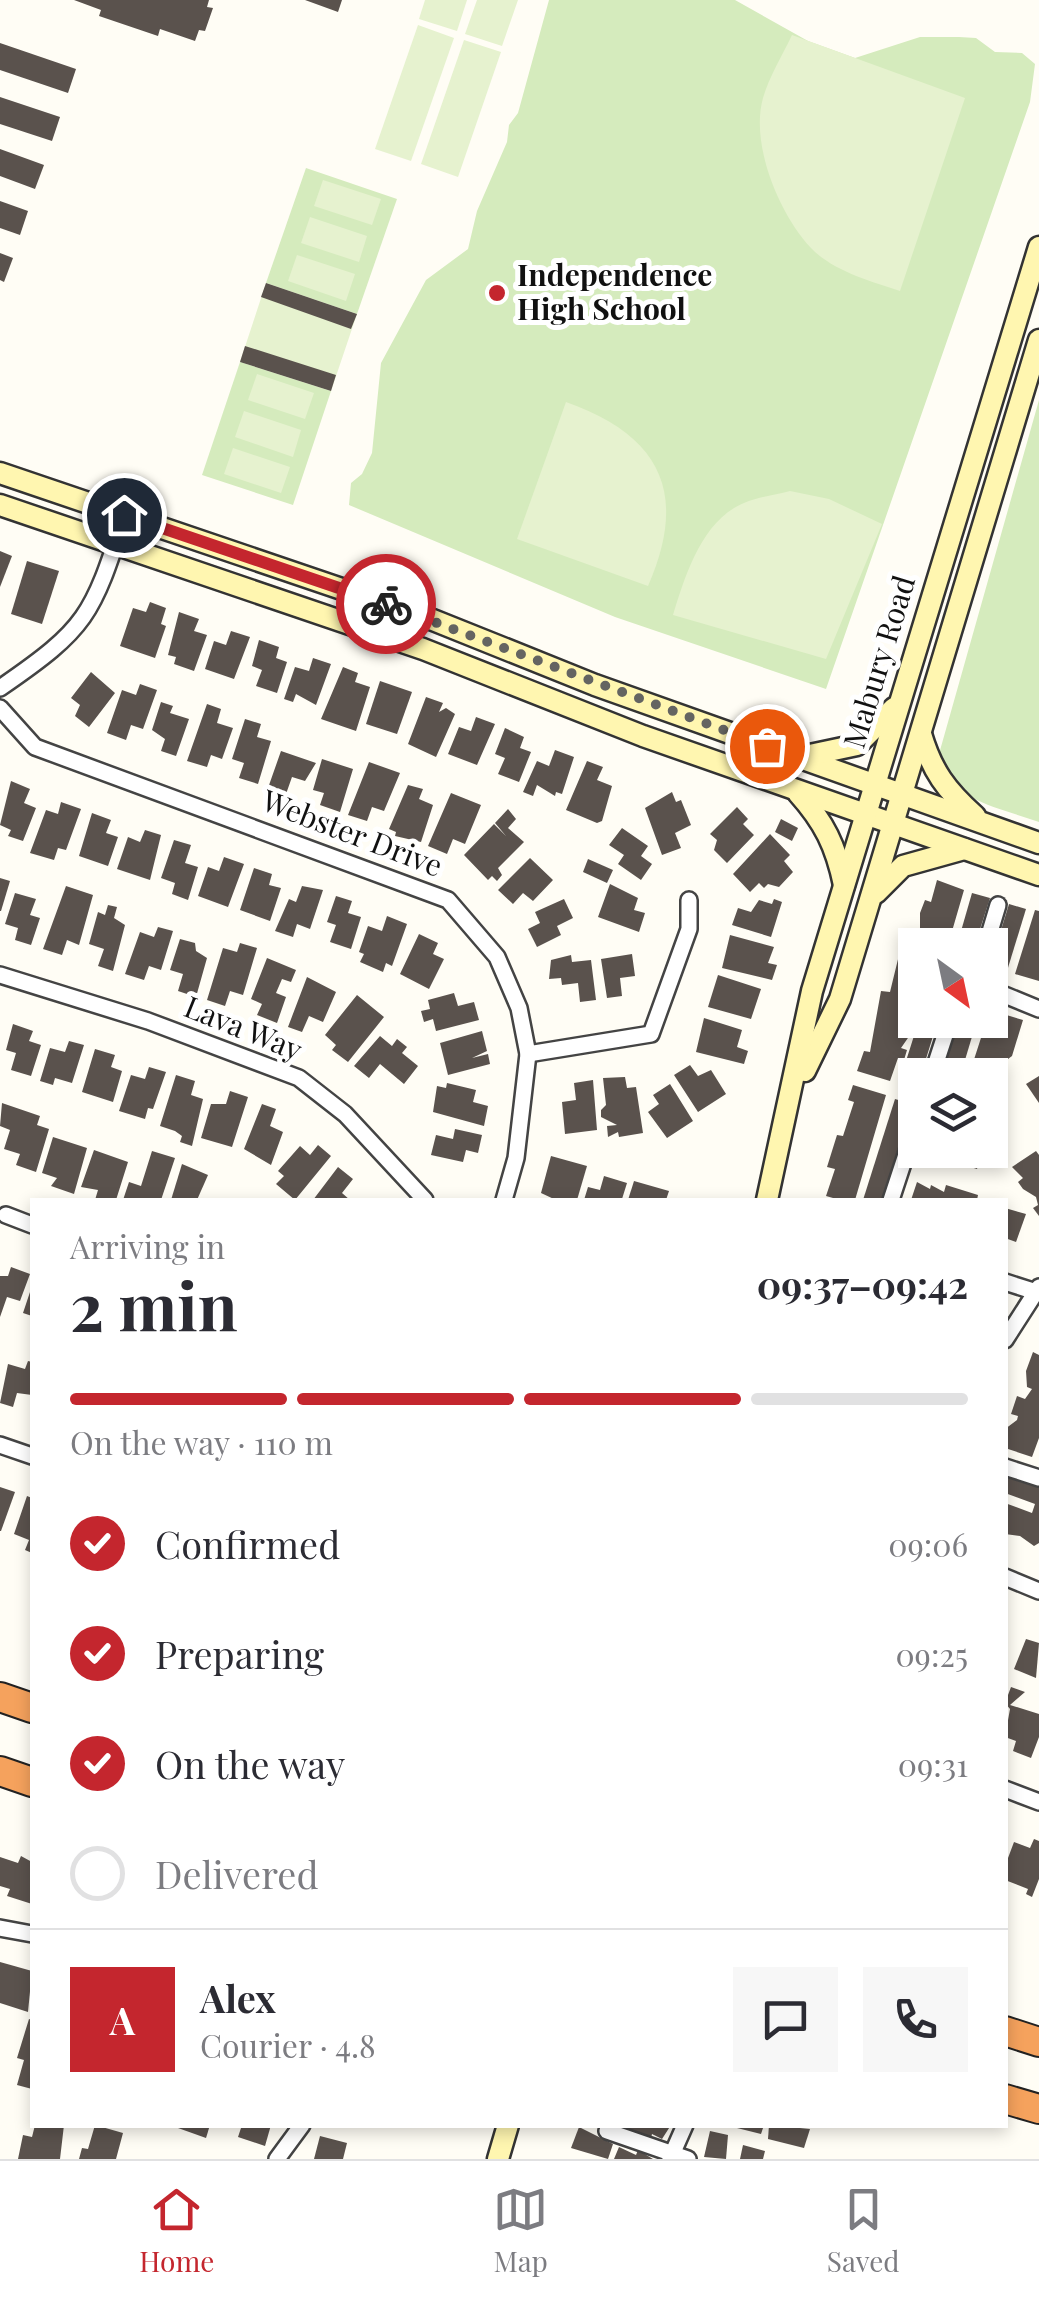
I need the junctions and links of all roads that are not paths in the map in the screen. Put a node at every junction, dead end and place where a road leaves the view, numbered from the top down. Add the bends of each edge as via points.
1 (1039, 247) edge
2 (1039, 340) edge
3 (0, 473) edge
4 (0, 505) edge
5 (124, 515) junction
6 (115, 544) junction
7 (0, 688) edge
8 (900, 702) junction
9 (0, 708) edge
10 (921, 734) junction
11 (798, 757) junction
12 (876, 784) junction
13 (793, 788) junction
14 (903, 796) junction
15 (866, 813) junction
16 (896, 823) junction
17 (984, 824) junction
18 (1039, 842) edge
19 (966, 848) junction
20 (1039, 875) edge
21 (844, 887) junction
22 (871, 898) junction
23 (689, 900) dead end
24 (998, 905) dead end
25 (991, 928) edge
26 (0, 975) edge
27 (1008, 997) edge
28 (1039, 1010) edge
29 (528, 1054) junction
30 (792, 1097) junction
31 (901, 1168) edge
32 (417, 1198) edge
33 (505, 1198) edge
34 (767, 1198) edge
35 (892, 1198) edge
36 (6, 1214) dead end
37 (30, 1224) edge
38 (1008, 1283) edge
39 (1036, 1289) edge
40 (1008, 1335) edge
41 (0, 1445) edge
42 (30, 1455) edge
43 (1008, 1468) edge
44 (1039, 1478) edge
45 (1008, 1578) edge
46 (1039, 1590) edge
47 (0, 1696) edge
48 (30, 1707) edge
49 (0, 1771) edge
50 (30, 1781) edge
51 (1008, 1790) edge
52 (1039, 1802) edge
53 (0, 1928) edge
54 (30, 1934) edge
55 (1008, 2032) edge
56 (1039, 2042) edge
57 (1008, 2099) edge
58 (1039, 2110) edge
59 (300, 2128) edge
60 (507, 2128) edge
61 (684, 2128) edge
62 (607, 2132) dead end
63 (677, 2157) edge
64 (277, 2159) edge
65 (498, 2159) edge

1 - 8 main road, Mabury Road
2 - 10 main road, Mabury Road
3 - 5 main road
4 - 6 main road
5 - 6 street
5 - 11 main road via 432,620
6 - 7 street via 82,624
6 - 13 main road via 422,649
8 - 11 main road via 857,745
8 - 12 main road, Mabury Road
9 - 29 street, Webster Drive via 34,746 448,900 497,957 519,1008
10 - 14 main road, Mabury Road
10 - 17 main road via 946,790
11 - 12 main road
12 - 14 main road
12 - 15 main road, Mabury Road
13 - 15 main road
13 - 21 main road via 823,821
14 - 16 main road, Mabury Road
14 - 17 main road
15 - 16 main road
15 - 21 main road, Mabury Road
16 - 19 main road
16 - 22 main road, Mabury Road
17 - 18 main road
19 - 20 main road
19 - 22 main road via 903,866
21 - 30 main road, Mabury Road via 812,990
22 - 30 main road, Mabury Road via 840,999
23 - 29 street via 689,929 652,1034
24 - 25 street
26 - 32 street, Lava Way via 298,1078 345,1114
27 - 28 street
29 - 33 street, Webster Drive
30 - 34 main road, Mabury Road
31 - 35 street
36 - 37 street
38 - 39 street
39 - 40 street
41 - 42 street
43 - 44 street
45 - 46 street
47 - 48 highway
49 - 50 highway
51 - 52 street
53 - 54 street
55 - 56 highway
57 - 58 highway
59 - 64 street
60 - 65 main road
61 - 63 street
62 - 63 street

